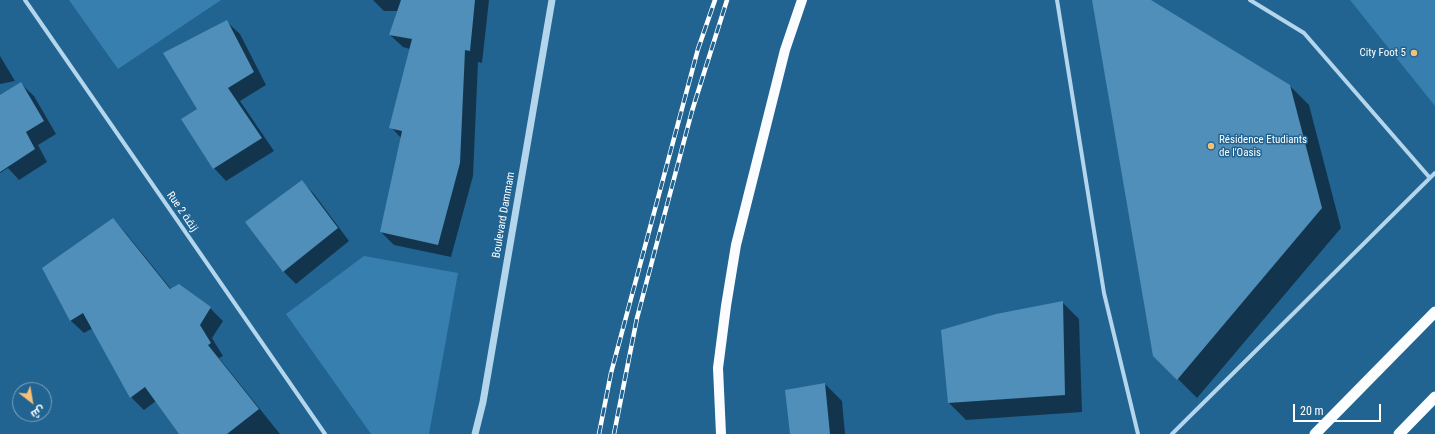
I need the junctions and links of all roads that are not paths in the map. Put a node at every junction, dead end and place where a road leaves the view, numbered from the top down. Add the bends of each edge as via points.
1 (25, 0) edge
2 (552, 0) edge
3 (802, 0) edge
4 (1057, 0) edge
5 (1250, 0) edge
6 (1435, 173) edge
7 (1430, 178) junction
8 (1435, 312) edge
9 (1435, 397) edge
10 (325, 434) edge
11 (476, 434) edge
12 (721, 434) edge
13 (1138, 434) edge
14 (1172, 434) edge
15 (1314, 434) edge
16 (1399, 434) edge

1 - 10 street, Rue 2 زنقة
2 - 11 street, Boulevard Dammam
3 - 12 main road via 785,50 736,245 718,368
4 - 13 street via 1104,293
5 - 7 street via 1304,33
6 - 7 street
7 - 14 street
8 - 15 highway
9 - 16 highway

